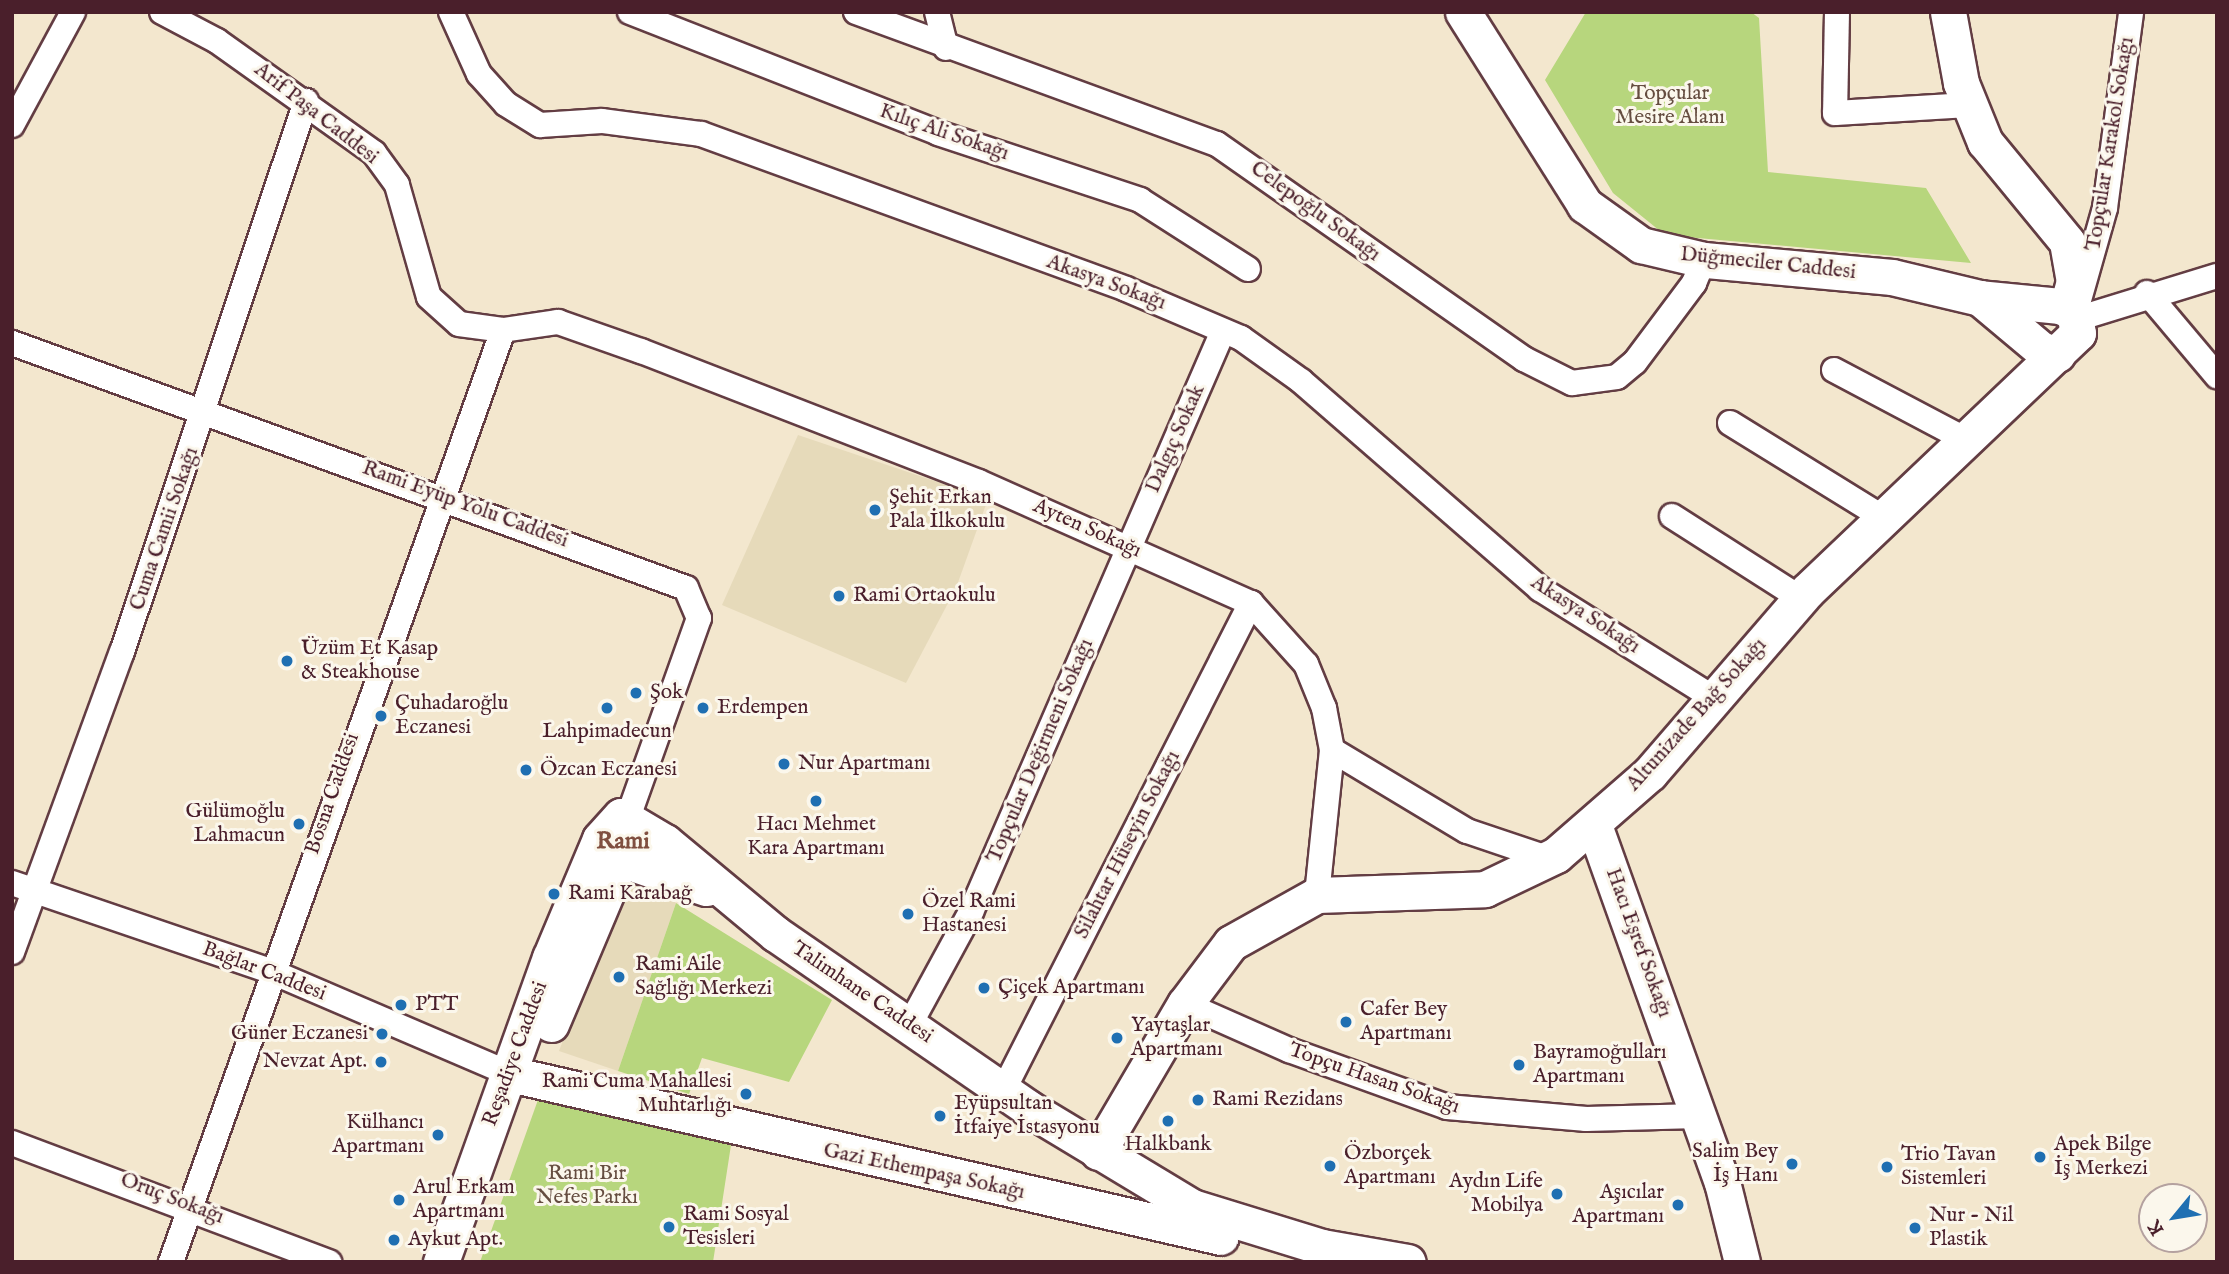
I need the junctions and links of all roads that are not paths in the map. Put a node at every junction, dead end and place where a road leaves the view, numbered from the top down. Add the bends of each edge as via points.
1 (73, 12) edge
2 (162, 12) edge
3 (451, 12) edge
4 (630, 12) edge
5 (856, 12) edge
6 (937, 12) edge
7 (1463, 12) edge
8 (1837, 12) edge
9 (1948, 12) edge
10 (2131, 12) edge
11 (946, 48) junction
12 (306, 101) junction
13 (1969, 106) junction
14 (12, 125) edge
15 (1704, 260) junction
16 (1248, 269) dead end
17 (2217, 276) edge
18 (2147, 293) junction
19 (1980, 298) junction
20 (2067, 312) junction
21 (502, 330) junction
22 (1223, 331) junction
23 (12, 343) edge
24 (2041, 344) junction
25 (1834, 370) dead end
26 (2217, 376) edge
27 (205, 412) junction
28 (1730, 423) dead end
29 (1966, 440) junction
30 (446, 498) junction
31 (1672, 516) dead end
32 (1884, 518) junction
33 (1128, 547) junction
34 (1800, 598) junction
35 (1251, 603) junction
36 (1713, 698) junction
37 (1332, 750) junction
38 (628, 817) junction
39 (1594, 825) junction
40 (609, 856) junction
41 (1550, 859) junction
42 (12, 883) edge
43 (36, 891) junction
44 (723, 894) junction
45 (1317, 895) junction
46 (12, 952) edge
47 (270, 971) junction
48 (1185, 1004) junction
49 (909, 1026) junction
50 (520, 1078) junction
51 (1005, 1087) junction
52 (1698, 1116) junction
53 (12, 1143) edge
54 (1103, 1143) junction
55 (190, 1205) junction
56 (1322, 1247) junction
57 (171, 1262) edge
58 (329, 1262) edge
59 (442, 1262) edge
60 (463, 1262) edge
61 (1408, 1262) edge
62 (1742, 1262) edge

1 - 14 street
2 - 12 street, Arif Paşa Caddesi
3 - 22 street, Akasya Sokağı via 479,74 506,104 540,125 602,121 701,134
4 - 16 street, Kılıç Ali Sokağı via 925,128 1140,200
5 - 11 street, Celepoğlu Sokağı
6 - 11 street
7 - 15 street, Düğmeciler Caddesi via 1585,205 1641,245
8 - 13 street via 1835,113
9 - 13 street
10 - 20 street, Topçular Karakol Sokağı via 2105,208
11 - 15 street, Celepoğlu Sokağı via 1217,144 1524,359 1572,383 1617,377 1635,362 1694,284
12 - 21 street, Arif Paşa Caddesi via 374,153 397,185 429,297 439,312 459,324
12 - 27 street, Cuma Camii Sokağı
13 - 20 street via 1985,142 2067,242 2074,281
15 - 19 street, Düğmeciler Caddesi via 1892,277
17 - 18 street
18 - 20 street
18 - 26 street
19 - 20 street, Düğmeciler Caddesi
19 - 24 street
20 - 24 street, Altunizade Bağ Sokağı via 2038,314
21 - 30 street, Bosna Caddesi
21 - 33 street, Ayten Sokağı via 558,322 617,342 979,482
22 - 33 street, Dalgıç Sokak
22 - 36 street, Akasya Sokağı via 1301,381 1540,589
23 - 27 street, Rami Eyüp Yolu Caddesi
24 - 29 street, Altunizade Bağ Sokağı via 2004,403
25 - 29 street
27 - 30 street, Rami Eyüp Yolu Caddesi
27 - 43 street, Cuma Camii Sokağı
28 - 32 street
29 - 32 street, Altunizade Bağ Sokağı
30 - 38 street, Rami Eyüp Yolu Caddesi via 673,580 695,600 695,630
30 - 47 street, Bosna Caddesi
31 - 34 street
32 - 34 street, Altunizade Bağ Sokağı
33 - 35 street, Ayten Sokağı
33 - 49 street, Topçular Değirmeni Sokağı via 971,912
34 - 36 street, Altunizade Bağ Sokağı
35 - 37 street, Ayten Sokağı via 1306,664
35 - 51 street, Silahtar Hüseyin Sokağı
36 - 39 street, Altunizade Bağ Sokağı via 1650,773
37 - 41 street via 1467,831
37 - 45 street, Ayten Sokağı
38 - 40 street, Reşadiye Caddesi via 607,825
38 - 44 street
39 - 41 street, Altunizade Bağ Sokağı
39 - 52 street, Hacı Eşref Sokağı
40 - 44 street
40 - 50 street, Reşadiye Caddesi via 600,897
41 - 45 street, Altunizade Bağ Sokağı via 1485,888
42 - 43 street, Bağlar Caddesi
43 - 46 street, Cuma Camii Sokağı
43 - 47 street, Bağlar Caddesi
44 - 49 street, Talimhane Caddesi
45 - 48 street, Altunizade Bağ Sokağı via 1231,943
47 - 50 street, Bağlar Caddesi
47 - 55 street, Bosna Caddesi
48 - 52 street, Topçu Hasan Sokağı via 1289,1050 1447,1107 1586,1119
48 - 54 street, Altunizade Bağ Sokağı
49 - 51 street, Talimhane Caddesi
50 - 56 street, Gazi Ethempaşa Sokağı via 1220,1237
50 - 59 street, Reşadiye Caddesi
50 - 60 street, Reşadiye Caddesi
51 - 54 street, Talimhane Caddesi via 1027,1091
52 - 62 street, Hacı Eşref Sokağı
53 - 55 street, Oruç Sokağı
54 - 56 street, Talimhane Caddesi via 1239,1214
55 - 57 street, Bosna Caddesi
55 - 58 street, Oruç Sokağı
56 - 61 street, Talimhane Caddesi

